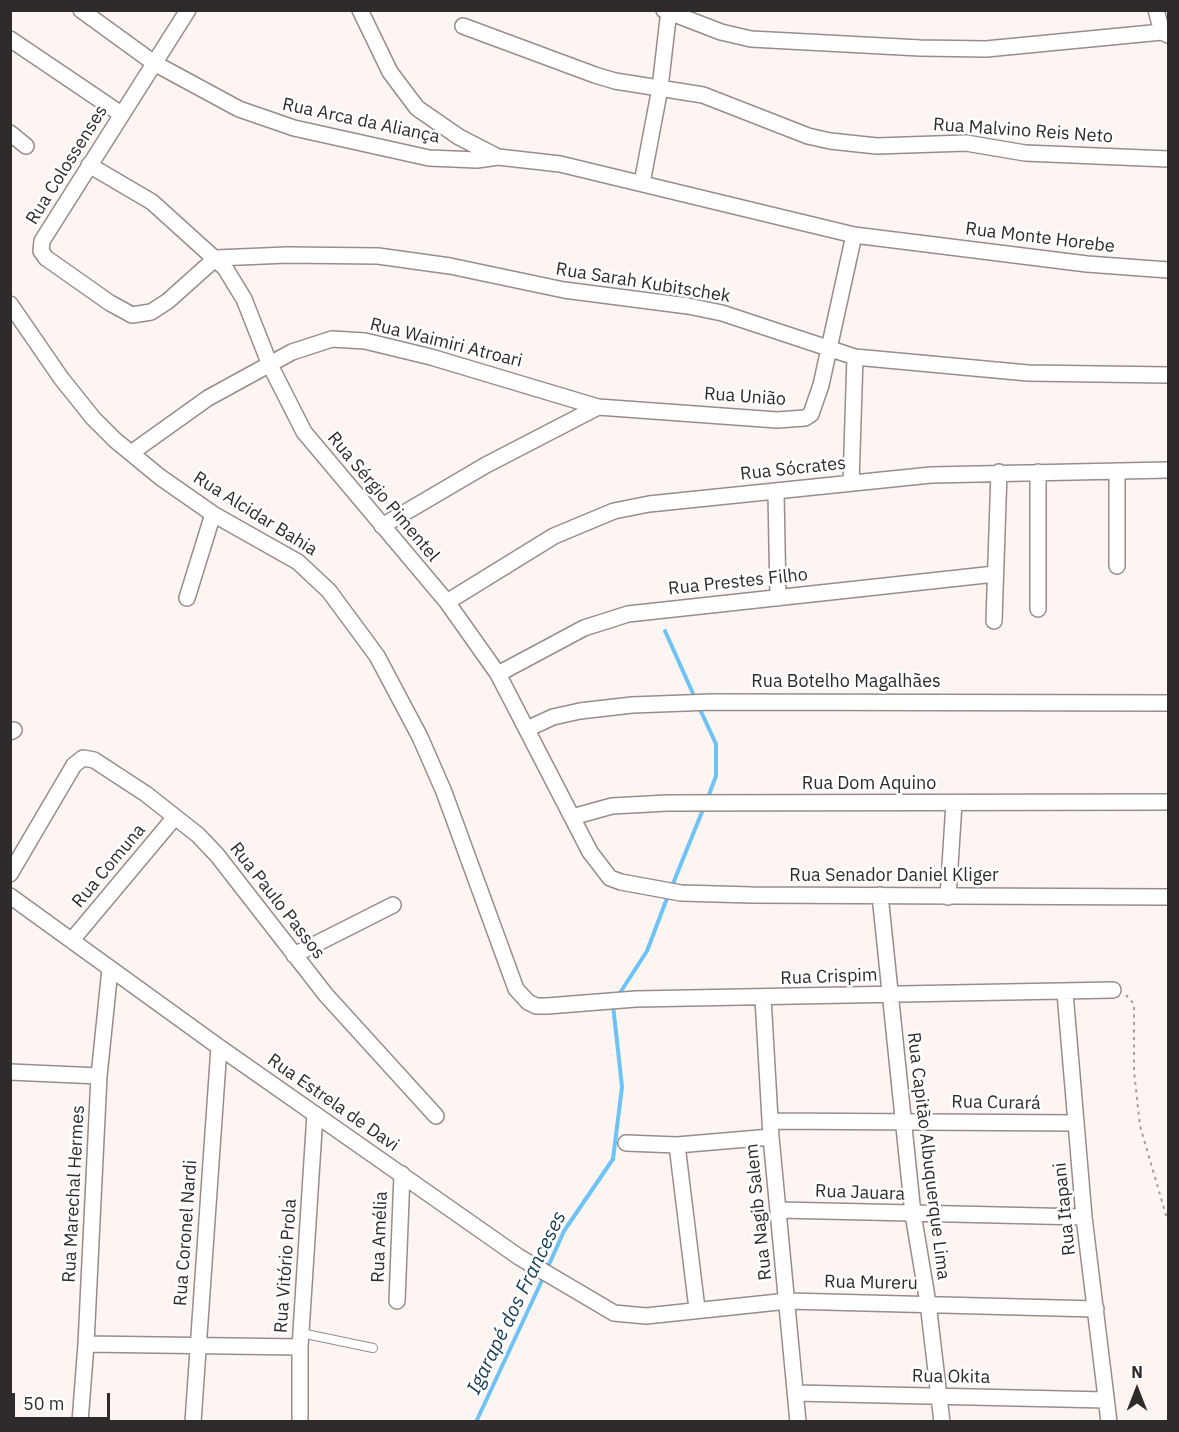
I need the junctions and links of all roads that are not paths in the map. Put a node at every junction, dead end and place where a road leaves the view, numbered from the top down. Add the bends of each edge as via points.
1 (81, 10) edge
2 (188, 10) edge
3 (360, 10) edge
4 (1156, 10) edge
5 (667, 11) edge
6 (463, 26) dead end
7 (1165, 34) edge
8 (10, 39) edge
9 (154, 63) junction
10 (660, 88) junction
11 (121, 114) junction
12 (10, 133) edge
13 (26, 146) dead end
14 (498, 157) junction
15 (1168, 159) edge
16 (90, 165) junction
17 (642, 183) junction
18 (854, 235) junction
19 (906, 241) joint
20 (216, 258) junction
21 (1168, 270) edge
22 (10, 304) edge
23 (829, 350) junction
24 (855, 357) junction
25 (270, 365) junction
26 (1168, 375) edge
27 (598, 407) junction
28 (131, 453) junction
29 (1168, 470) edge
30 (1117, 471) junction
31 (999, 472) junction
32 (1038, 472) junction
33 (851, 483) junction
34 (776, 493) junction
35 (213, 514) junction
36 (382, 526) junction
37 (1117, 566) dead end
38 (995, 574) junction
39 (187, 598) dead end
40 (778, 598) junction
41 (447, 602) junction
42 (1038, 609) dead end
43 (994, 621) dead end
44 (498, 674) junction
45 (1168, 703) edge
46 (528, 729) junction
47 (1168, 802) edge
48 (954, 803) junction
49 (175, 817) junction
50 (572, 817) junction
51 (10, 874) edge
52 (621, 882) joint
53 (880, 895) junction
54 (10, 896) edge
55 (948, 897) junction
56 (1168, 897) edge
57 (393, 905) dead end
58 (72, 940) junction
59 (294, 955) junction
60 (110, 969) junction
61 (1113, 990) road end
62 (1065, 993) junction
63 (888, 995) junction
64 (763, 998) junction
65 (547, 1006) joint
66 (219, 1047) junction
67 (10, 1072) edge
68 (99, 1076) junction
69 (315, 1114) junction
70 (436, 1116) dead end
71 (771, 1121) junction
72 (903, 1121) junction
73 (1076, 1123) junction
74 (771, 1137) junction
75 (626, 1143) dead end
76 (677, 1145) junction
77 (402, 1174) junction
78 (780, 1210) junction
79 (913, 1214) junction
80 (1084, 1217) junction
81 (397, 1301) dead end
82 (788, 1301) junction
83 (928, 1303) junction
84 (697, 1309) junction
85 (1096, 1309) junction
86 (646, 1316) joint
87 (301, 1340) junction
88 (86, 1344) junction
89 (197, 1346) junction
90 (373, 1348) dead end
91 (795, 1393) junction
92 (939, 1397) junction
93 (1106, 1400) junction
94 (80, 1422) edge
95 (193, 1422) edge
96 (300, 1422) edge
97 (798, 1422) edge
98 (942, 1422) edge
99 (1109, 1422) edge

1 - 9 street, Rua Arca da Aliança
2 - 9 street, Rua Colossenses
3 - 14 street via 390,72 417,108 459,137
4 - 7 street
5 - 7 street via 751,39 920,48 1036,45
5 - 10 street
6 - 10 street, Rua Malvino Reis Neto via 595,75
8 - 11 street
9 - 11 street, Rua Colossenses
9 - 14 street, Rua Arca da Aliança via 239,110 294,128 429,158
10 - 15 street, Rua Malvino Reis Neto via 713,98 830,141 877,146 955,142 1024,153
10 - 17 street
11 - 16 street, Rua Colossenses
12 - 13 street
14 - 17 street, Rua Arca da Aliança via 560,164
16 - 20 street, Rua Sérgio Pimentel via 152,202
16 - 20 street, Rua Colossenses via 42,241 41,251 54,265 122,310 141,315 168,301
17 - 18 street, Rua Arca da Aliança
18 - 19 street, Rua Arca da Aliança
18 - 23 street, Rua União
19 - 21 street, Rua Monte Horebe
20 - 23 street, Rua Sarah Kubitschek via 328,255 413,260 564,290 722,313
20 - 25 street, Rua Sérgio Pimentel via 244,299
22 - 28 street, Rua Alcidar Bahia via 77,398
23 - 24 street, Rua Sarah Kubitschek
23 - 27 street, Rua União via 816,403 805,418 777,420
24 - 26 street, Rua Sarah Kubitschek via 1028,373
24 - 33 street
25 - 27 street, Rua Waimiri Atroari via 315,343 365,341 504,377
25 - 28 street, Rua Waimiri Atroari via 208,398
25 - 36 street, Rua Sérgio Pimentel via 304,432
27 - 36 street via 486,465
28 - 35 street, Rua Alcidar Bahia
29 - 30 street, Rua Sócrates
30 - 32 street, Rua Sócrates
30 - 37 street
31 - 32 street, Rua Sócrates
31 - 33 street, Rua Sócrates
31 - 38 street
32 - 42 street
33 - 34 street, Rua Sócrates
34 - 40 street
34 - 41 street, Rua Sócrates via 687,499 605,514 554,536
35 - 39 street
35 - 65 street, Rua Alcidar Bahia via 280,549 313,573 377,656 444,792 516,989 528,1002
36 - 41 street, Rua Sérgio Pimentel
38 - 40 street, Rua Prestes Filho
38 - 43 street
40 - 44 street, Rua Prestes Filho via 628,614 605,620
41 - 44 street, Rua Sérgio Pimentel
44 - 46 street, Rua Sérgio Pimentel
45 - 46 street, Rua Botelho Magalhães via 632,705 553,717
46 - 50 street, Rua Sérgio Pimentel
47 - 48 street, Rua Dom Aquino
48 - 50 street, Rua Dom Aquino via 636,804
48 - 55 street
49 - 51 street, Rua Paulo Passos via 94,760 78,760
49 - 58 street, Rua Comuna
49 - 59 street, Rua Paulo Passos via 217,855
50 - 52 street, Rua Sérgio Pimentel via 601,867 610,878
52 - 53 street, Rua Senador Daniel Kliger via 681,892
53 - 55 street, Rua Senador Daniel Kliger
53 - 63 street, Rua Capitão Albuquerque Lima
54 - 58 street, Rua Estrela de Davi
55 - 56 street, Rua Senador Daniel Kliger
57 - 59 street
58 - 60 street, Rua Estrela de Davi
59 - 70 street, Rua Paulo Passos
60 - 66 street, Rua Estrela de Davi
60 - 68 street, Rua Marechal Hermes
61 - 62 street, Rua Crispim
62 - 63 street, Rua Crispim
62 - 73 street, Rua Itapani
63 - 64 street, Rua Crispim
63 - 72 street, Rua Capitão Albuquerque Lima
64 - 65 street, Rua Crispim via 636,999
64 - 71 street, Rua Nagib Salem
66 - 69 street, Rua Estrela de Davi
66 - 89 street, Rua Coronel Nardi
67 - 68 street
68 - 88 street, Rua Marechal Hermes
69 - 77 street, Rua Estrela de Davi
69 - 87 street, Rua Vitório Prola
71 - 72 street, Rua Curará
71 - 74 street, Rua Nagib Salem
72 - 73 street, Rua Curará
72 - 79 street, Rua Capitão Albuquerque Lima
73 - 80 street, Rua Itapani
74 - 76 street
74 - 78 street, Rua Nagib Salem
75 - 76 street
76 - 84 street
77 - 81 street, Rua Amélia
77 - 86 street, Rua Estrela de Davi via 547,1275 614,1313
78 - 79 street, Rua Jauara
78 - 82 street, Rua Nagib Salem
79 - 80 street, Rua Jauara
79 - 83 street, Rua Capitão Albuquerque Lima
80 - 85 street, Rua Itapani
82 - 83 street, Rua Mureru
82 - 84 street, Rua Mureru
82 - 91 street, Rua Nagib Salem
83 - 85 street, Rua Mureru
83 - 92 street, Rua Capitão Albuquerque Lima
84 - 86 street, Rua Mureru
85 - 93 street, Rua Itapani
87 - 89 street
87 - 90 lane
87 - 96 street, Rua Vitório Prola
88 - 89 street
88 - 94 street, Rua Marechal Hermes
89 - 95 street, Rua Coronel Nardi
91 - 92 street, Rua Okita
91 - 97 street, Rua Nagib Salem
92 - 93 street, Rua Okita
92 - 98 street, Rua Capitão Albuquerque Lima
93 - 99 street, Rua Itapani

